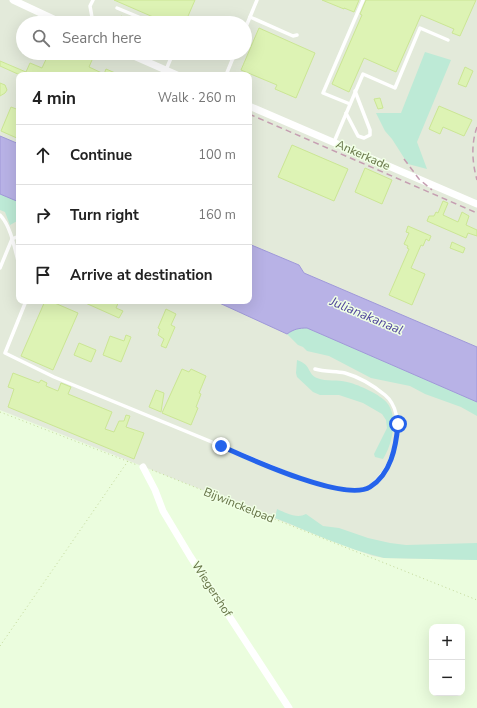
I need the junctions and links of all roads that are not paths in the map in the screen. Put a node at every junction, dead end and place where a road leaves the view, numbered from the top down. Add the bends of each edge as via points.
1 (13, 0) edge
2 (93, 0) edge
3 (257, 0) edge
4 (363, 0) edge
5 (117, 8) dead end
6 (47, 16) edge
7 (91, 16) edge
8 (136, 16) edge
9 (250, 16) edge
10 (252, 18) edge
11 (297, 35) dead end
12 (448, 40) dead end
13 (143, 60) edge
14 (170, 60) edge
15 (232, 60) edge
16 (166, 70) junction
17 (170, 72) edge
18 (227, 72) edge
19 (355, 92) junction
20 (350, 104) junction
21 (252, 107) edge
22 (346, 113) junction
23 (334, 142) junction
24 (477, 204) edge
25 (0, 215) edge
26 (16, 237) edge
27 (12, 239) junction
28 (16, 254) edge
29 (0, 268) edge
30 (25, 304) edge
31 (315, 369) dead end
32 (143, 467) road end
33 (290, 708) edge

1 - 6 street
2 - 7 lane via 90,6
3 - 9 lane
4 - 20 lane via 323,93
5 - 8 lane
10 - 11 lane via 293,36
12 - 19 lane via 420,28 395,88 363,74
13 - 16 street
14 - 16 lane
15 - 18 lane
16 - 17 street
19 - 20 lane
19 - 22 lane via 370,135 364,138 358,136
20 - 22 lane
21 - 23 street, Ankerkade
22 - 23 lane
23 - 24 street, Ankerkade
25 - 27 lane
26 - 27 lane
27 - 28 lane
27 - 29 lane
30 - 31 lane via 5,353 68,383 297,477 356,491 369,487 383,474 392,458 398,424 394,408 387,396 363,380 345,373
32 - 33 street, Wiegershof via 163,511 190,556

